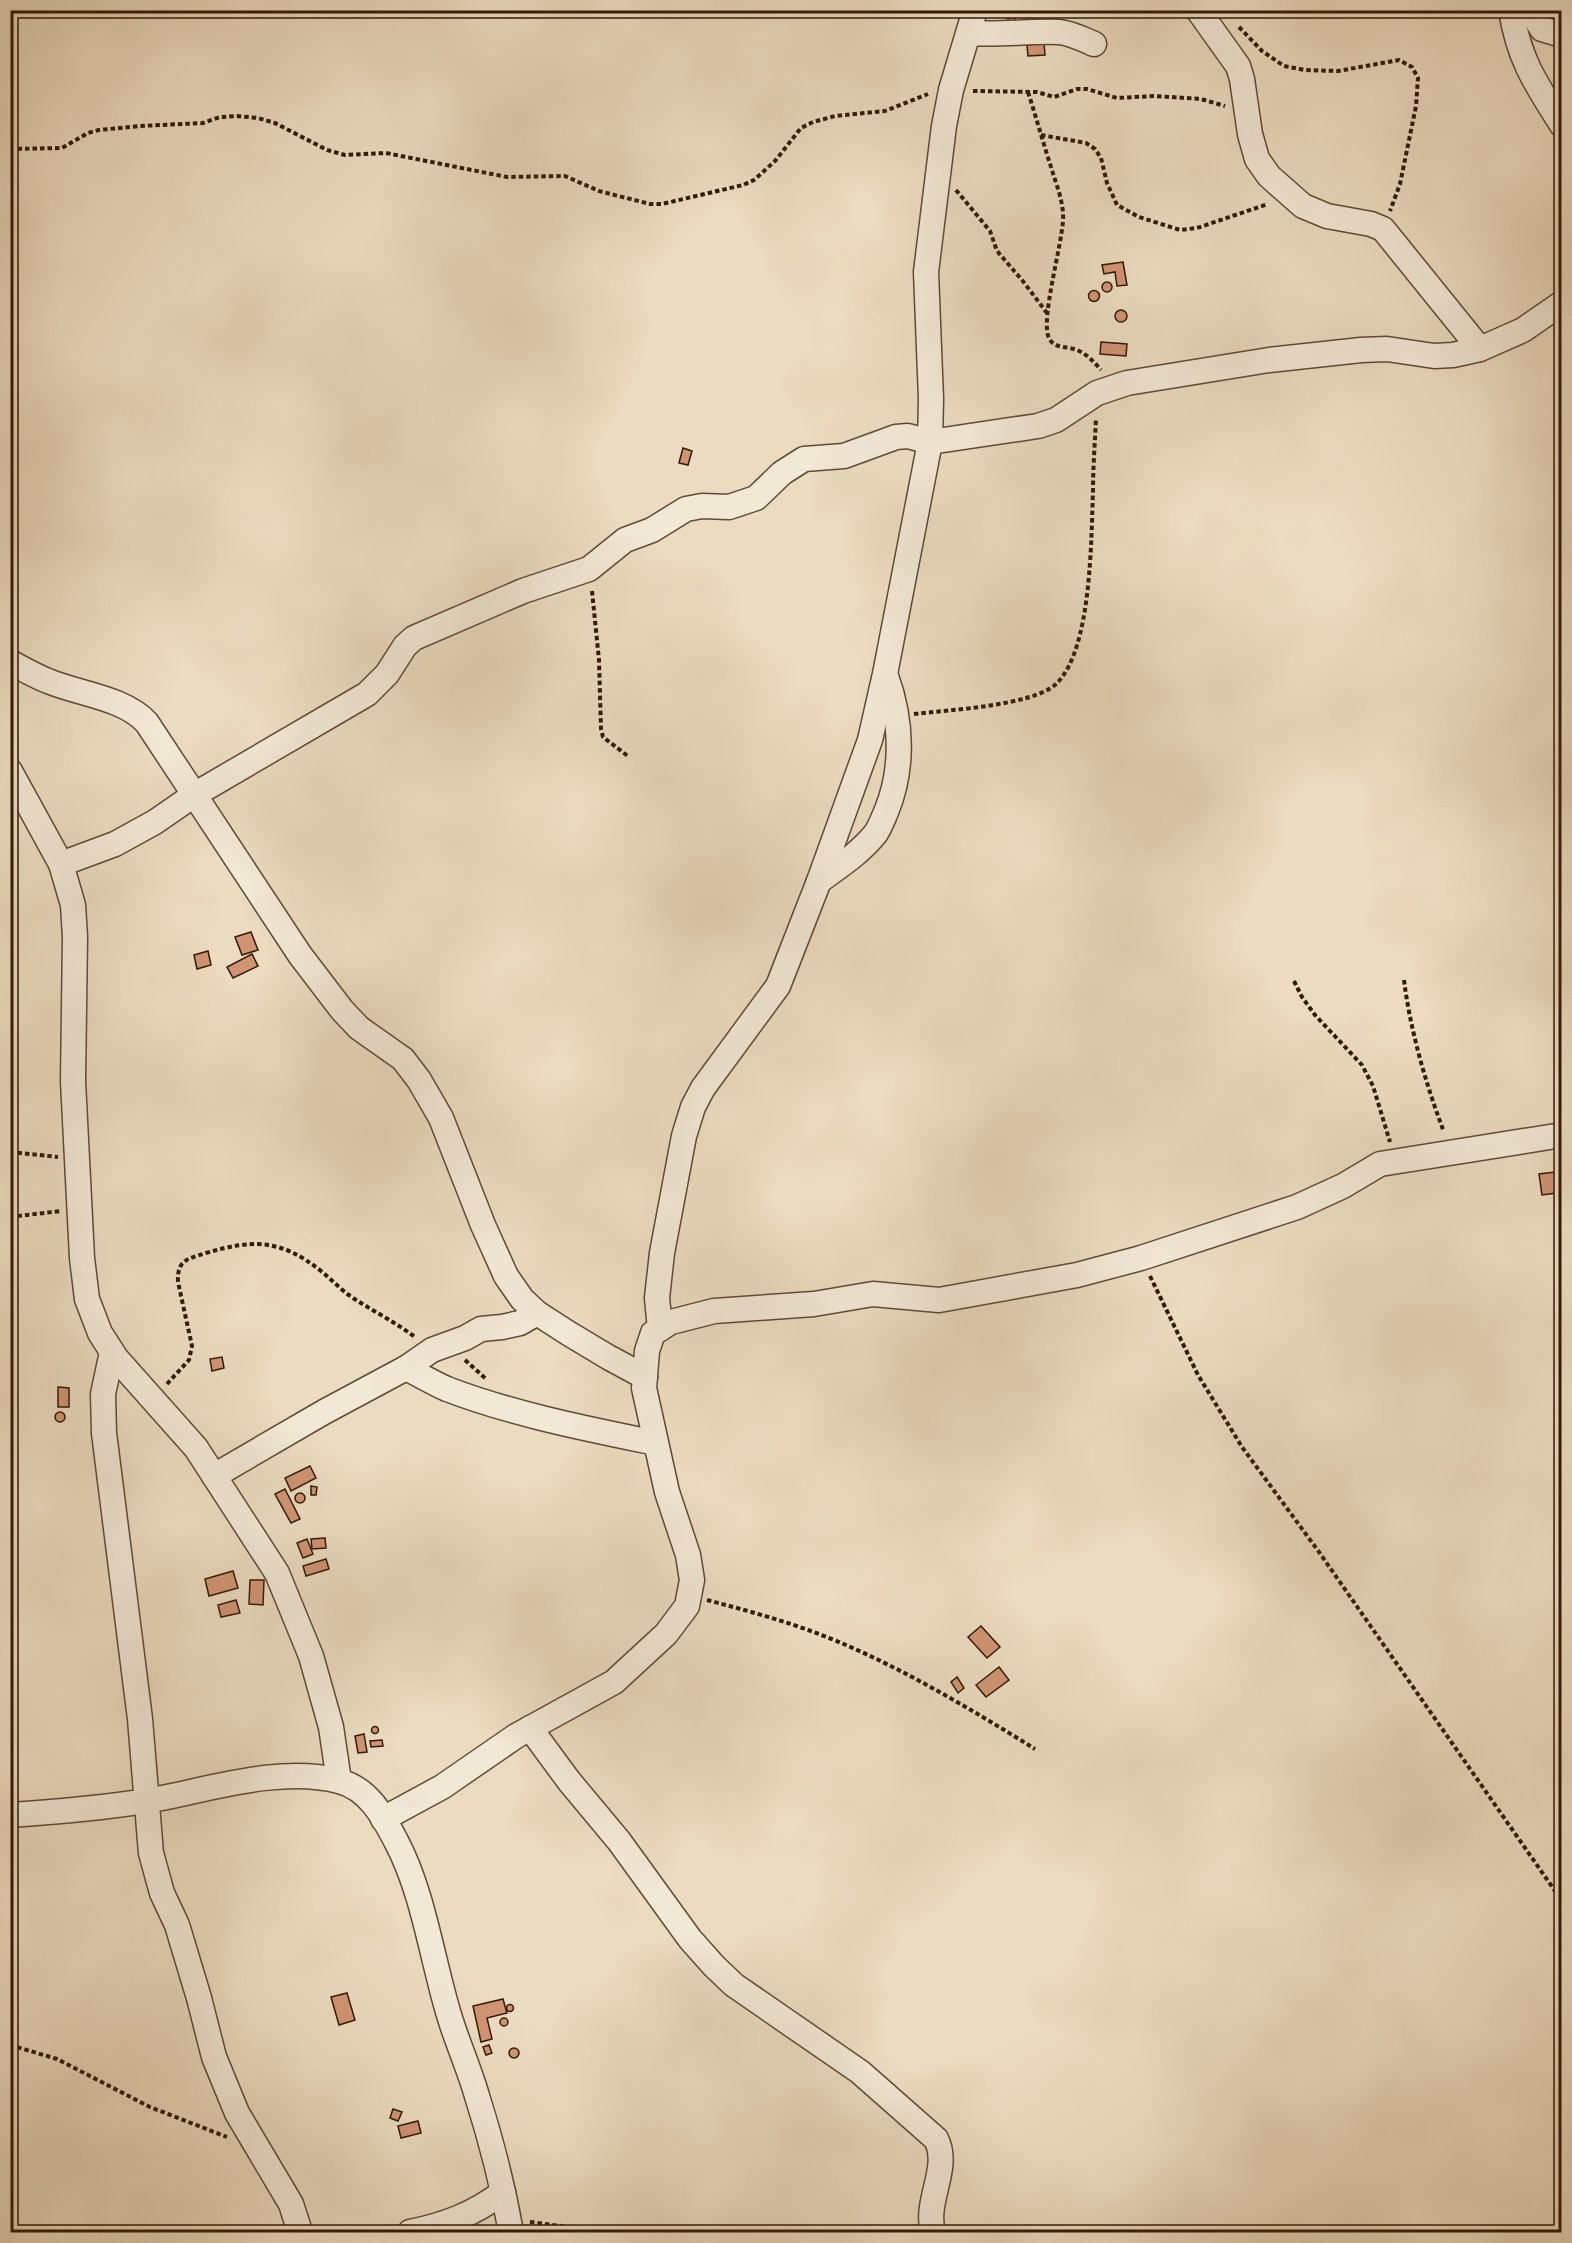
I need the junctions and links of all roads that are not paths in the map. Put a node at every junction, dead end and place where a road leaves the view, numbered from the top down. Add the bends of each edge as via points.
1 (1198, 10) edge
2 (1511, 10) edge
3 (1530, 10) edge
4 (972, 22) edge
5 (1562, 36) edge
6 (1094, 44) dead end
7 (1562, 125) edge
8 (1562, 303) edge
9 (1480, 349) junction
10 (930, 442) junction
11 (10, 662) edge
12 (885, 674) junction
13 (10, 771) edge
14 (194, 795) junction
15 (21, 813) edge
16 (61, 864) junction
17 (819, 881) junction
18 (1562, 1135) edge
19 (537, 1313) junction
20 (660, 1329) junction
21 (112, 1352) junction
22 (406, 1368) junction
23 (645, 1377) junction
24 (656, 1443) junction
25 (214, 1476) junction
26 (530, 1728) junction
27 (339, 1781) junction
28 (147, 1801) junction
29 (10, 1815) edge
30 (383, 1819) junction
31 (503, 2192) junction
32 (510, 2225) edge
33 (300, 2232) edge
34 (410, 2232) edge
35 (933, 2232) edge

1 - 9 street via 1239,66 1257,159 1269,176 1303,206 1383,229
2 - 7 street via 1521,56
3 - 5 street via 1542,29
4 - 6 street via 996,35 1059,32
4 - 10 street via 953,85 926,272
8 - 9 street via 1523,330
9 - 10 street via 1453,356 1387,349 1269,360 1106,389 1056,420 1038,426
10 - 12 street
10 - 14 street via 896,436 844,456 804,459 756,498 729,507 686,509 652,530 624,540 590,569 523,591 414,638 367,694
11 - 14 street via 48,681 140,714
12 - 17 street via 870,740
12 - 17 street via 897,716 899,745 893,795 878,831 857,854
13 - 15 street
14 - 16 street via 115,844
14 - 19 street via 300,955 342,1010 403,1059 419,1080 441,1118 506,1276
15 - 16 street
16 - 21 street via 73,905 75,937 73,1081 82,1258 87,1299
17 - 20 street via 778,986 693,1107 662,1253 657,1298
18 - 20 street via 1380,1164 1298,1206 1077,1275 939,1300 873,1294 814,1304 714,1311 671,1322
19 - 22 street via 520,1323 481,1329 432,1350
19 - 23 street
20 - 23 street via 653,1333 647,1351
21 - 25 street via 196,1448
21 - 28 street via 103,1394 104,1433
22 - 24 street via 482,1401
22 - 25 street
23 - 24 street
24 - 26 street via 688,1555 692,1580 687,1606 666,1634 614,1682
25 - 27 street via 277,1573 295,1616 331,1727
26 - 30 street via 441,1787
26 - 35 street via 690,1940 714,1966 734,1985 860,2072 936,2139 942,2150 942,2162 932,2209
27 - 28 street via 294,1776
27 - 30 street via 362,1791
28 - 29 street
28 - 33 street via 151,1853 162,1893 177,1925 214,2057 237,2113 291,2204
30 - 31 street via 413,1883
31 - 32 street
31 - 34 street via 463,2217

